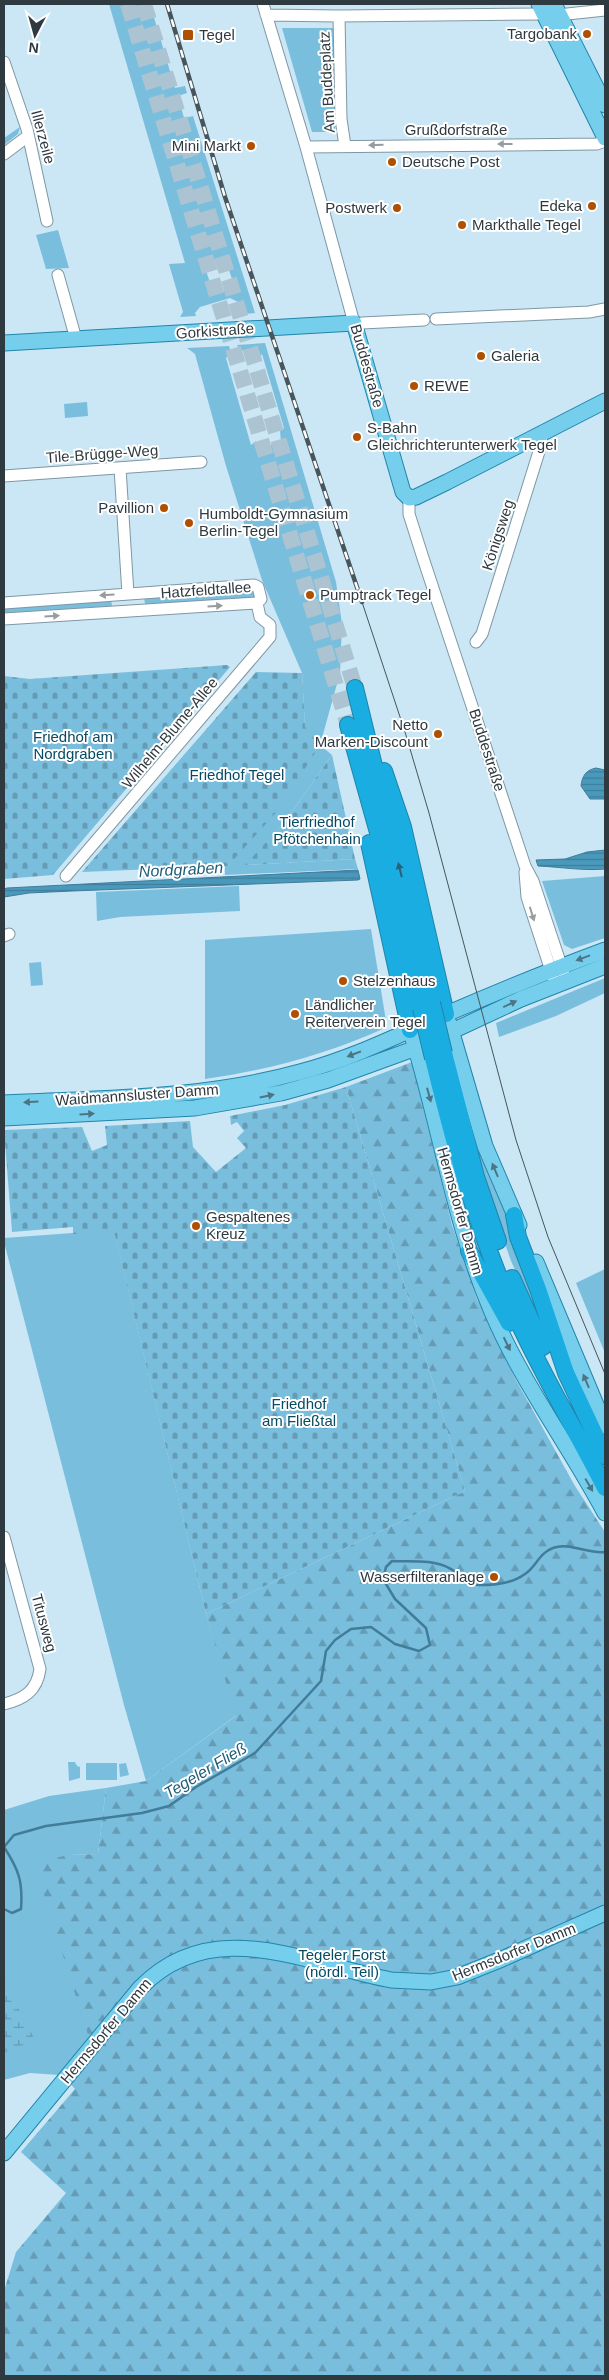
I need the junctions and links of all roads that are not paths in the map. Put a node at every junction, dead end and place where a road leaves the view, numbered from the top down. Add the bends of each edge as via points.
1 (265, 9) edge
2 (548, 9) edge
3 (605, 10) edge
4 (339, 16) junction
5 (4, 62) edge
6 (605, 105) edge
7 (28, 136) junction
8 (605, 140) edge
9 (346, 146) junction
10 (306, 148) junction
11 (4, 154) edge
12 (47, 221) dead end
13 (58, 275) dead end
14 (605, 309) edge
15 (436, 319) dead end
16 (424, 320) dead end
17 (358, 323) junction
18 (76, 339) junction
19 (4, 343) edge
20 (605, 401) edge
21 (539, 436) junction
22 (201, 462) dead end
23 (120, 468) junction
24 (4, 476) edge
25 (410, 498) junction
26 (128, 594) junction
27 (4, 603) edge
28 (257, 603) junction
29 (4, 619) edge
30 (476, 642) dead end
31 (355, 688) tunnel mouth
32 (355, 723) junction
33 (354, 746) junction
34 (66, 876) dead end
35 (605, 950) edge
36 (605, 966) edge
37 (558, 975) junction
38 (426, 1005) junction
39 (446, 1014) junction
40 (410, 1030) junction
41 (451, 1032) junction
42 (416, 1048) junction
43 (438, 1056) junction
44 (4, 1103) edge
45 (4, 1118) edge
46 (514, 1215) junction
47 (469, 1251) junction
48 (605, 1426) edge
49 (578, 1438) junction
50 (605, 1456) edge
51 (605, 1467) edge
52 (605, 1488) edge
53 (605, 1513) edge
54 (4, 1537) edge
55 (6, 1704) edge
56 (605, 1913) edge
57 (4, 2153) edge

1 - 4 street
1 - 10 street, Buddestraße
2 - 3 street
2 - 4 street
2 - 6 main road
2 - 8 main road
4 - 9 street, Am Buddeplatz via 341,119
5 - 7 street, Illerzeile
7 - 11 street
7 - 12 street, Illerzeile
8 -> 9 street, Grußdorfstraße via 597,144
9 - 10 street, Grußdorfstraße
10 - 17 street, Buddestraße
13 - 18 street
14 - 15 street
16 - 17 street, Gorkistraße
17 - 18 main road, Gorkistraße
17 - 25 main road, Buddestraße via 403,492
18 - 19 main road, Gorkistraße
20 - 21 main road
21 - 25 main road
21 - 30 street, Königsweg via 542,442 533,473 482,634
22 - 23 street, Tile-Brügge-Weg
23 - 24 street, Tile-Brügge-Weg
23 - 26 street
25 - 37 street, Buddestraße via 409,514 525,866 533,881
26 -> 27 street, Hatzfeldtallee
26 - 28 street, Hatzfeldtallee via 254,585 262,599
29 -> 28 street, Hatzfeldtallee
28 - 34 street, Wilhelm-Blume-Allee via 260,617 270,625 270,637
31 - 32 highway
32 - 33 highway
38 -> 32 highway
32 - 39 highway via 394,797
33 - 38 highway
33 - 40 highway via 361,803
35 -> 37 main road, Waidmannsluster Damm
36 - 37 main road, Waidmannsluster Damm
37 - 39 main road, Waidmannsluster Damm
41 -> 37 main road, Waidmannsluster Damm
38 - 43 highway, bridge
39 - 40 main road, Waidmannsluster Damm
39 - 41 main road
40 - 42 main road, Hermsdorfer Damm
40 -> 44 main road, Waidmannsluster Damm via 328,1064 252,1084 172,1095
41 - 42 main road, Waidmannsluster Damm
46 -> 41 main road via 479,1128
45 -> 42 main road, Waidmannsluster Damm via 170,1110 240,1102 307,1086
42 -> 47 main road, Hermsdorfer Damm
43 - 49 highway via 462,1170 494,1265
43 - 51 highway via 506,1265 540,1342
48 -> 46 main road
46 - 50 highway via 518,1237 566,1373
47 - 49 highway via 552,1403
47 -> 53 main road, Hermsdorfer Damm via 509,1350
49 - 52 highway
54 - 55 street, Titusweg via 40,1669 34,1689
56 - 57 main road, Hermsdorfer Damm via 475,1971 434,1982 383,1979 255,1949 225,1947 192,1954 158,1972 134,1994

